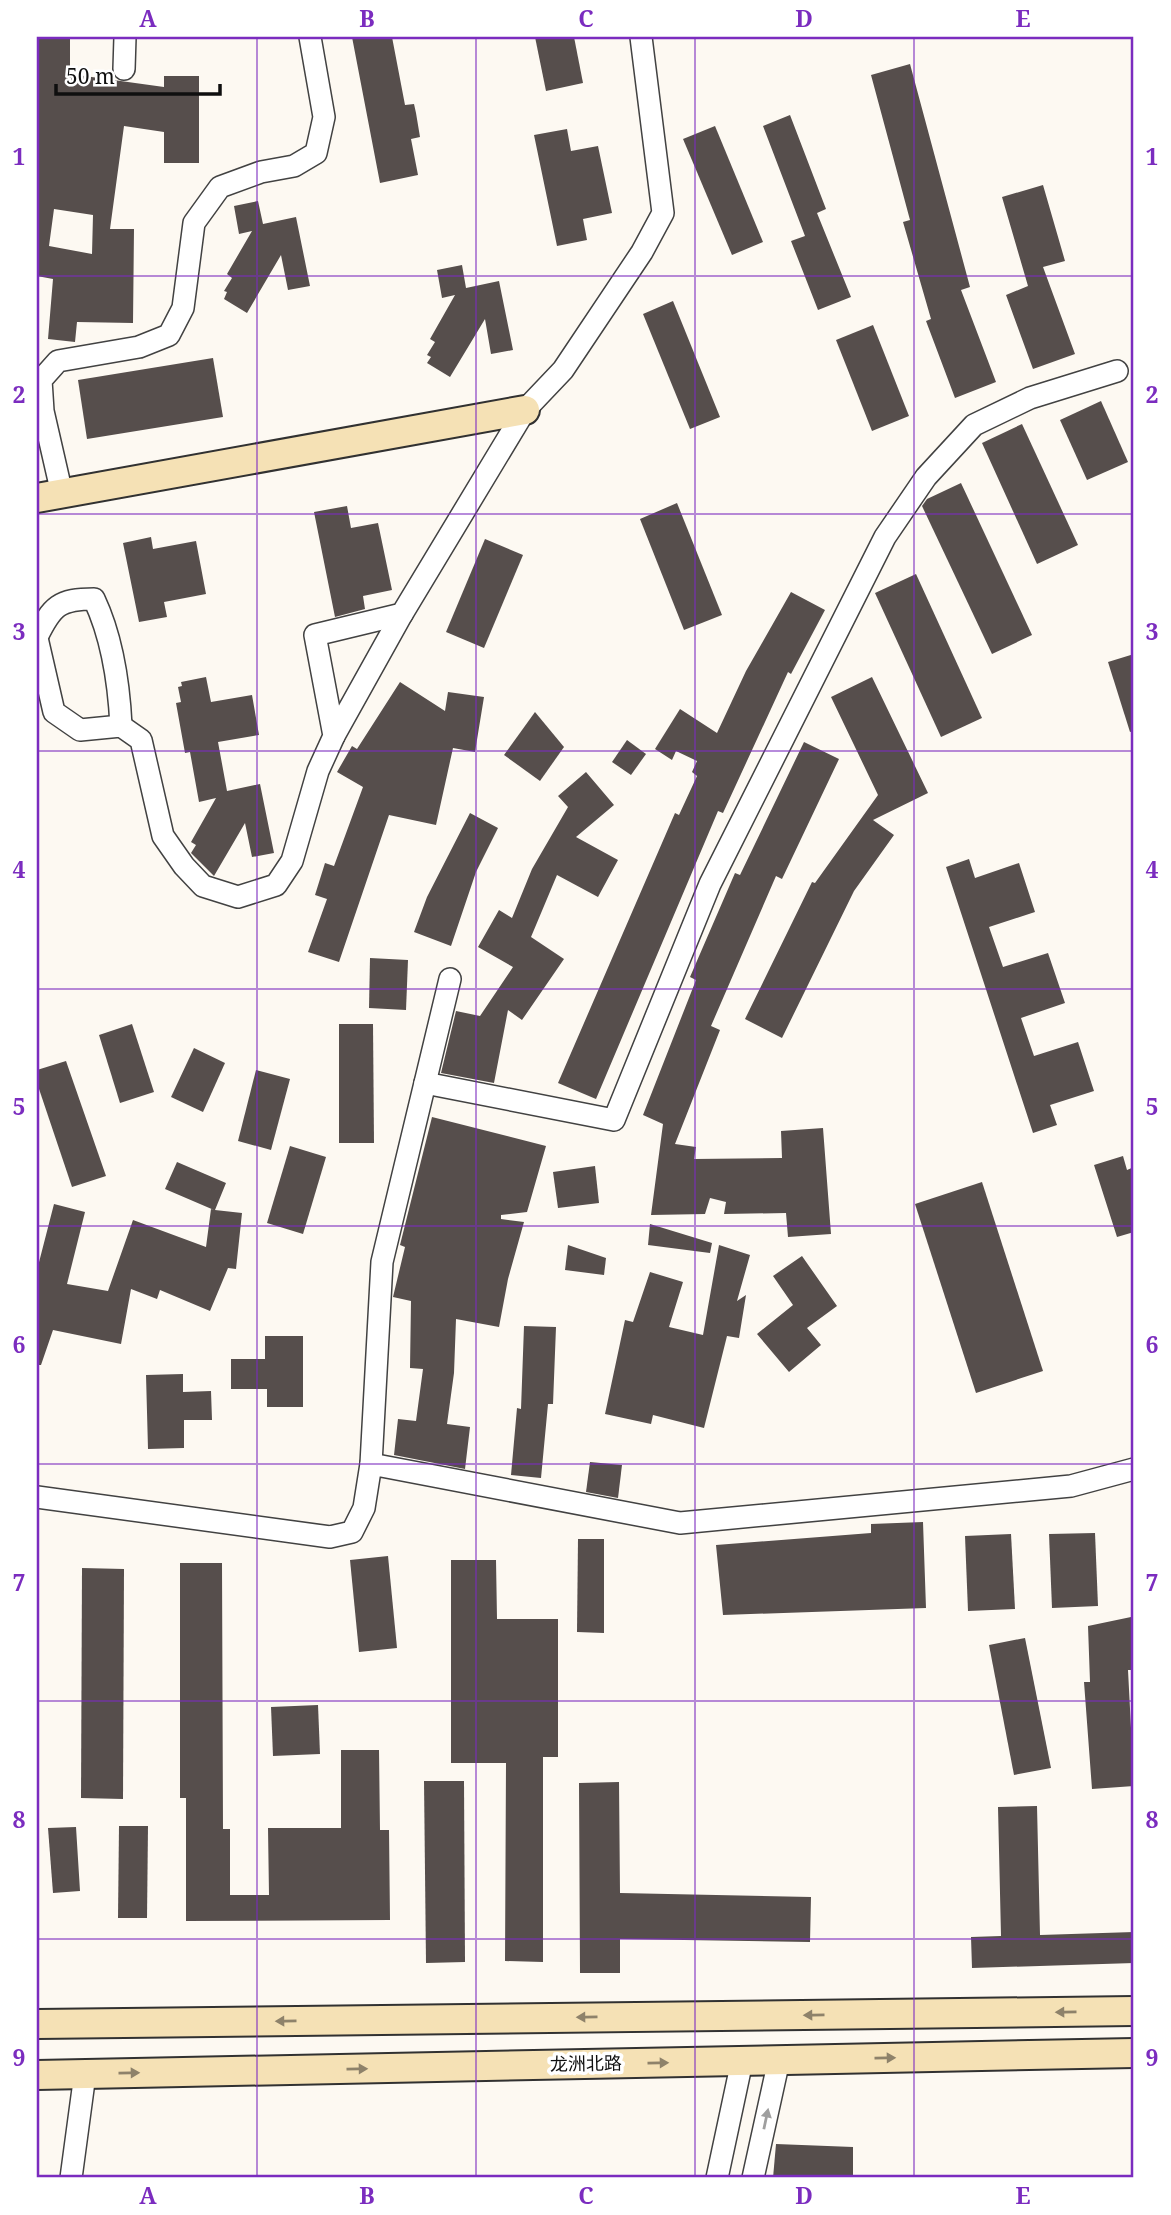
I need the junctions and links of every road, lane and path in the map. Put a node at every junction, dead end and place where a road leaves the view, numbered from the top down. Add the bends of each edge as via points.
1 (124, 37) edge
2 (310, 37) edge
3 (641, 37) edge
4 (124, 69) dead end
5 (1117, 371) dead end
6 (525, 410) junction
7 (49, 496) edge
8 (402, 614) junction
9 (37, 638) edge
10 (121, 726) junction
11 (334, 736) junction
12 (450, 979) dead end
13 (425, 1083) junction
14 (370, 1464) junction
15 (1134, 1469) edge
16 (37, 1497) edge
17 (1134, 2011) edge
18 (37, 2024) edge
19 (1134, 2053) edge
20 (779, 2060) junction
21 (742, 2061) junction
22 (85, 2074) junction
23 (37, 2075) edge
24 (71, 2178) edge
25 (718, 2178) edge
26 (753, 2178) edge

1 - 4 street
2 - 7 street via 324,117 316,153 293,166 220,187 194,223 183,308 169,335 139,347 58,361 41,380
3 - 6 street via 663,213 563,370
5 - 13 street via 1030,398 974,425 926,477 885,537 710,884 614,1120
6 - 7 main road
6 - 8 street
8 - 11 street
8 - 11 street via 315,635
9 - 10 street via 54,712 80,730
9 - 10 street via 49,612 69,599 94,599 104,620
10 - 11 street via 141,740 163,836 203,886 239,897 276,885 292,861 318,771
12 - 13 street
13 - 14 street via 382,1262
14 - 15 street via 680,1523 1071,1486
14 - 16 street via 364,1508 352,1532 330,1537
17 -> 18 main road
20 -> 19 main road, 龙洲北路
20 - 21 main road, 龙洲北路
26 -> 20 street
22 -> 21 main road, 龙洲北路
21 - 25 street
22 - 23 main road, 龙洲北路
22 - 24 street

